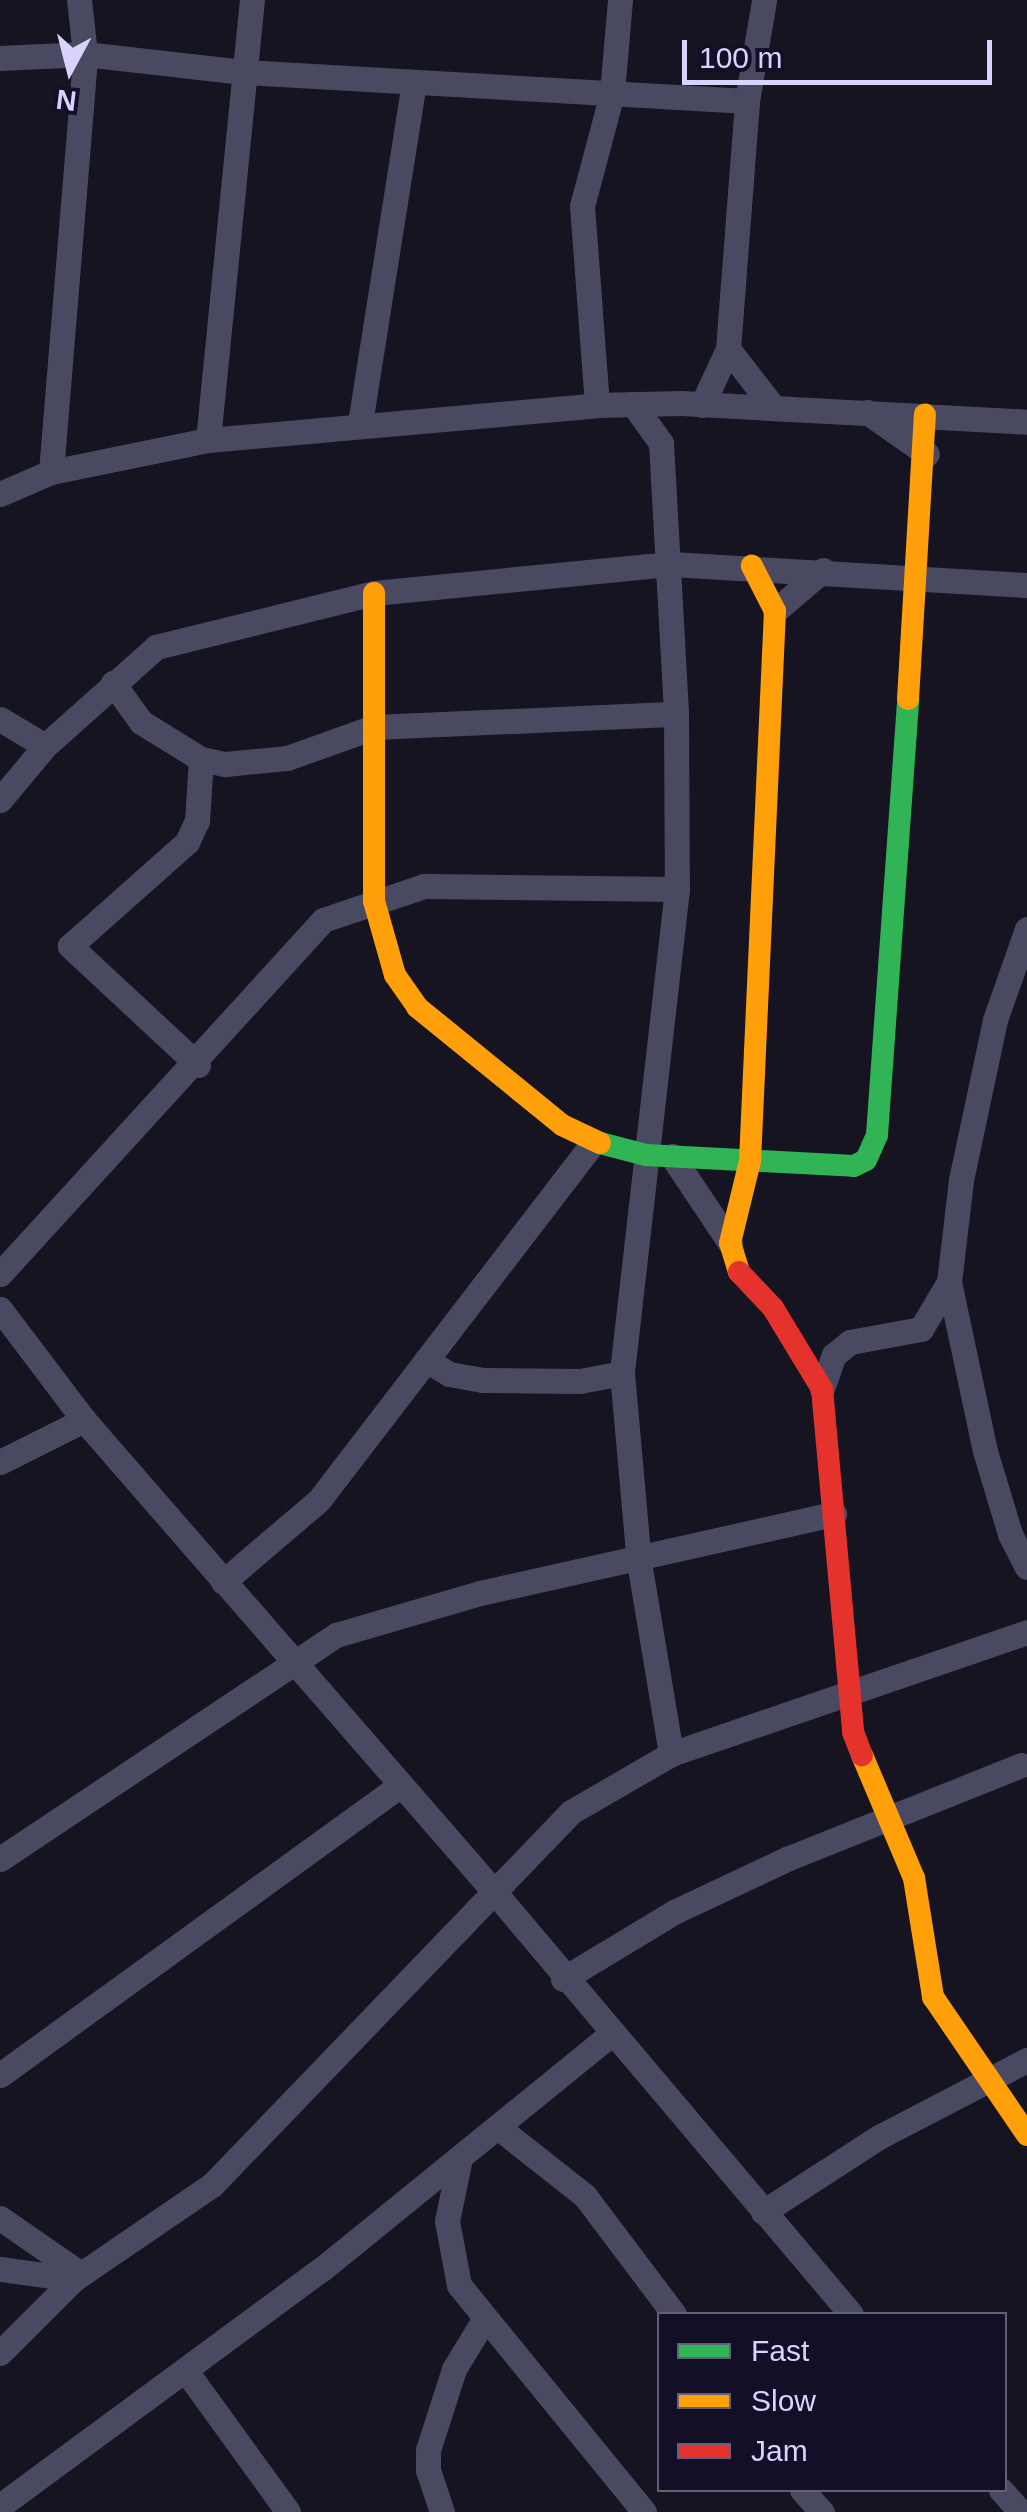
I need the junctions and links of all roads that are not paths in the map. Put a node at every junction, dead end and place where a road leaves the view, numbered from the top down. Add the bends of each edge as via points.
1 (78, 0) edge
2 (252, 0) edge
3 (620, 0) edge
4 (764, 0) edge
5 (85, 54) junction
6 (0, 58) edge
7 (243, 72) junction
8 (414, 82) junction
9 (612, 94) junction
10 (747, 101) junction
11 (728, 349) junction
12 (633, 404) junction
13 (692, 404) junction
14 (597, 406) junction
15 (774, 408) junction
16 (867, 412) junction
17 (925, 415) junction
18 (1027, 422) edge
19 (360, 423) junction
20 (208, 440) junction
21 (661, 444) junction
22 (927, 454) junction
23 (51, 472) junction
24 (0, 494) edge
25 (670, 564) junction
26 (752, 566) junction
27 (823, 570) junction
28 (911, 576) junction
29 (1027, 585) edge
30 (374, 594) junction
31 (776, 611) junction
32 (112, 683) junction
33 (676, 714) junction
34 (0, 720) edge
35 (374, 726) junction
36 (44, 746) junction
37 (202, 759) junction
38 (0, 800) edge
39 (676, 889) junction
40 (374, 901) junction
41 (1027, 929) edge
42 (198, 1064) junction
43 (594, 1140) junction
44 (646, 1155) junction
45 (672, 1156) junction
46 (750, 1160) junction
47 (730, 1243) junction
48 (0, 1274) edge
49 (949, 1282) junction
50 (0, 1309) edge
51 (426, 1360) junction
52 (622, 1373) junction
53 (822, 1389) junction
54 (84, 1420) junction
55 (0, 1462) edge
56 (834, 1514) junction
57 (640, 1562) junction
58 (1027, 1566) edge
59 (223, 1582) junction
60 (1027, 1632) edge
61 (291, 1662) junction
62 (849, 1697) junction
63 (671, 1754) junction
64 (1025, 1770) edge
65 (398, 1787) junction
66 (892, 1818) junction
67 (0, 1859) edge
68 (492, 1888) junction
69 (563, 1978) junction
70 (611, 2034) junction
71 (1027, 2060) edge
72 (0, 2075) edge
73 (989, 2075) junction
74 (1027, 2092) edge
75 (1020, 2125) edge
76 (498, 2128) junction
77 (459, 2163) junction
78 (763, 2212) junction
79 (0, 2218) edge
80 (0, 2269) edge
81 (78, 2277) junction
82 (672, 2312) edge
83 (849, 2312) edge
84 (486, 2318) junction
85 (0, 2354) edge
86 (186, 2372) junction
87 (1003, 2492) edge
88 (0, 2506) edge
89 (288, 2512) edge
90 (442, 2512) edge
91 (644, 2512) edge
92 (1020, 2512) edge

1 - 5 street
2 - 7 street
3 - 9 street
4 - 10 street
5 - 6 street
5 - 7 street
5 - 23 street
7 - 8 street
7 - 20 street
8 - 9 street
8 - 19 street
9 - 10 street
9 - 14 street via 582,206
10 - 11 street
11 - 13 street
11 - 15 street
12 - 13 street
12 - 14 street
12 - 21 street
13 - 15 street
13 - 21 street
14 - 19 street
15 - 16 street
16 - 17 street
16 - 22 street
17 - 18 street
17 - 22 street
19 - 20 street
20 - 23 street
21 - 25 street
22 - 28 street
23 - 24 street
25 - 26 street
25 - 30 street
25 - 33 street
26 - 27 street
26 - 31 street
27 - 28 street
27 - 31 street
28 - 29 street
28 - 46 street via 905,790 873,1149 854,1166
30 - 32 street via 156,647
30 - 35 street
31 - 46 street
32 - 36 street
32 - 37 street via 140,722
33 - 35 street
33 - 39 street
34 - 36 street
35 - 37 street via 288,758 225,764
35 - 40 street
36 - 38 street
37 - 42 street via 197,821 188,842 70,946
39 - 40 street via 469,884 424,886
39 - 44 street
40 - 42 street via 317,925
40 - 43 street via 395,976 416,1007 562,1125
41 - 49 street via 991,1038 961,1180
42 - 48 street
43 - 44 street
43 - 51 street
44 - 45 street
44 - 52 street
45 - 46 street
45 - 47 street
46 - 47 street
47 - 53 street via 740,1277 773,1308
49 - 53 street via 922,1329 850,1342 834,1355
49 - 58 street via 985,1450 1010,1534
50 - 54 street
51 - 52 street via 449,1374 483,1380 580,1381
51 - 59 street via 320,1500
52 - 57 street
53 - 56 street
54 - 55 street
54 - 59 street
56 - 57 street
56 - 62 street
57 - 61 street via 480,1594 354,1630
57 - 63 street
59 - 61 street
60 - 62 street
61 - 65 street
61 - 67 street
62 - 63 street
62 - 66 street via 857,1746
63 - 68 street via 571,1812
64 - 66 street via 972,1780
65 - 68 street
65 - 72 street
66 - 69 street via 674,1912
66 - 73 street via 914,1878 933,1997
68 - 69 street
68 - 81 street via 212,2185
69 - 70 street
70 - 76 street
70 - 78 street
71 - 73 street
73 - 75 street
73 - 78 street
74 - 75 street
76 - 77 street
76 - 82 street via 585,2196
77 - 84 street via 449,2243 459,2285
77 - 86 street
78 - 83 street
79 - 81 street
80 - 81 street
81 - 85 street
84 - 90 street via 454,2369 428,2450
84 - 91 street
86 - 88 street
86 - 89 street
87 - 92 street

